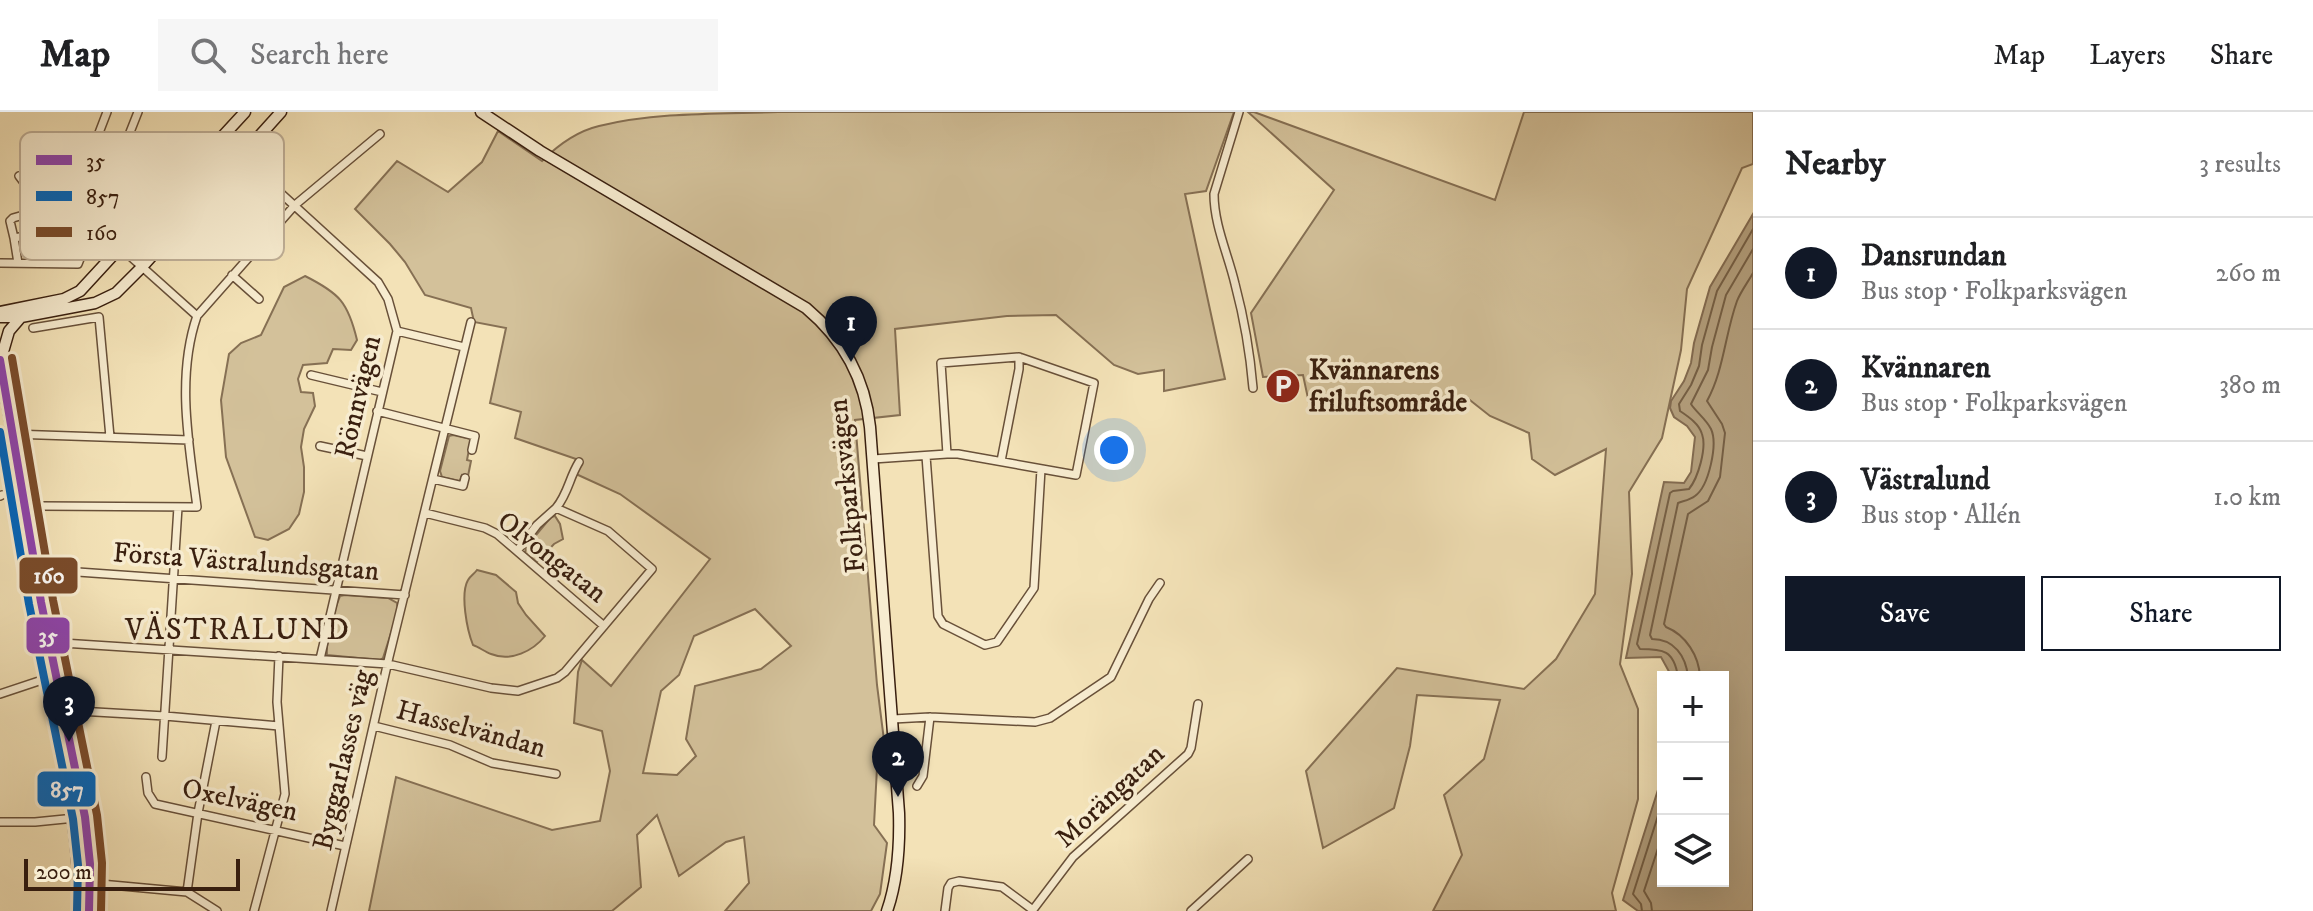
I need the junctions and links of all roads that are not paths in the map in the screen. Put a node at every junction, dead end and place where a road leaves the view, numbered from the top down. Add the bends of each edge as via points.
1 (107, 112) edge
2 (138, 112) edge
3 (245, 112) edge
4 (281, 112) edge
5 (481, 112) edge
6 (1239, 112) edge
7 (99, 132) edge
8 (130, 132) edge
9 (227, 132) edge
10 (263, 132) edge
11 (380, 134) dead end
12 (284, 195) edge
13 (295, 205) junction
14 (20, 216) edge
15 (284, 217) edge
16 (20, 237) edge
17 (14, 238) junction
18 (50, 260) edge
19 (80, 260) edge
20 (110, 260) edge
21 (134, 260) edge
22 (148, 260) edge
23 (246, 260) edge
24 (0, 263) edge
25 (18, 263) junction
26 (49, 263) junction
27 (142, 267) junction
28 (232, 275) junction
29 (259, 299) dead end
30 (0, 314) edge
31 (197, 316) junction
32 (21, 317) junction
33 (471, 322) dead end
34 (33, 328) dead end
35 (397, 331) junction
36 (464, 347) junction
37 (1019, 357) junction
38 (0, 361) edge
39 (311, 375) dead end
40 (1253, 388) dead end
41 (382, 392) junction
42 (377, 411) junction
43 (445, 428) junction
44 (12, 434) junction
45 (110, 437) junction
46 (189, 440) junction
47 (320, 446) dead end
48 (472, 450) dead end
49 (947, 454) junction
50 (367, 456) junction
51 (926, 456) junction
52 (873, 459) junction
53 (1001, 461) junction
54 (579, 462) dead end
55 (1041, 469) junction
56 (465, 478) dead end
57 (433, 479) junction
58 (41, 506) dead end
59 (178, 507) junction
60 (556, 508) junction
61 (425, 513) junction
62 (517, 551) junction
63 (35, 569) junction
64 (173, 579) junction
65 (1160, 583) dead end
66 (336, 590) junction
67 (405, 595) junction
68 (604, 626) junction
69 (47, 642) junction
70 (169, 650) junction
71 (279, 656) junction
72 (320, 659) junction
73 (388, 664) junction
74 (53, 676) junction
75 (0, 694) edge
76 (1198, 704) dead end
77 (58, 709) junction
78 (165, 716) junction
79 (930, 717) junction
80 (893, 719) junction
81 (216, 721) junction
82 (279, 726) junction
83 (374, 726) junction
84 (162, 757) dead end
85 (556, 774) dead end
86 (146, 777) dead end
87 (917, 786) dead end
88 (198, 813) junction
89 (85, 817) junction
90 (72, 818) junction
91 (0, 822) edge
92 (276, 831) junction
93 (345, 846) junction
94 (1248, 859) dead end
95 (85, 882) junction
96 (187, 892) junction
97 (1032, 910) edge
98 (79, 911) edge
99 (89, 911) edge
100 (217, 911) edge
101 (254, 911) edge
102 (331, 911) edge
103 (887, 911) edge
104 (945, 911) edge
105 (1191, 911) edge

1 - 7 street
2 - 8 street
3 - 9 main road
4 - 10 main road
5 - 52 main road, Folkparksvägen via 822,321 845,350 864,390
6 - 40 street via 1214,208 1235,284
11 - 13 street
12 - 13 street, Rönnvägen
13 - 15 street
13 - 35 street, Rönnvägen via 378,282
14 - 17 street via 10,221
16 - 17 street
17 - 25 street
18 - 26 street
19 - 26 street
20 - 30 main road via 74,295
21 - 27 street
22 - 27 main road
23 - 28 street
24 - 25 street
25 - 26 street
27 - 31 street
27 - 32 main road via 108,298
28 - 29 street
28 - 31 street
30 - 32 main road
31 - 46 street via 187,373
32 - 38 main road via 6,336
33 - 36 street, Byggarlasses väg
34 - 45 street via 99,317
35 - 36 street
35 - 41 street, Rönnvägen
36 - 43 street, Byggarlasses väg
37 - 49 street via 941,363
37 - 53 street
37 - 55 street via 1094,383 1076,475
38 - 44 main road
39 - 41 street
41 - 42 street, Rönnvägen
42 - 43 street
42 - 50 street, Rönnvägen
43 - 48 street via 475,436
43 - 57 street, Byggarlasses väg
44 - 45 street
44 - 63 main road
45 - 46 street
46 - 59 street via 197,507
47 - 50 street
49 - 51 street
49 - 53 street
50 - 66 street, Rönnvägen
51 - 52 street
51 - 55 street via 938,616 943,624 985,645 997,642 1034,588
52 - 80 main road, Folkparksvägen
53 - 55 street
54 - 60 street
56 - 57 street via 463,486
57 - 61 street, Byggarlasses väg
58 - 59 street
59 - 64 street
60 - 62 street
60 - 68 street via 608,531 652,569
61 - 62 street, Olvongatan via 485,528
61 - 67 street, Byggarlasses väg
62 - 68 street, Olvongatan
63 - 64 street, Första Västralundsgatan
63 - 69 main road
64 - 66 street, Första Västralundsgatan
64 - 70 street
65 - 79 street via 1111,677 1050,718 1035,722
66 - 67 street, Första Västralundsgatan
66 - 72 street, Rönnvägen
67 - 73 street, Byggarlasses väg
68 - 73 street via 565,672 518,691
69 - 70 street
69 - 74 main road
70 - 71 street
70 - 78 street
71 - 72 street
71 - 82 street
72 - 73 street
73 - 83 street, Byggarlasses väg
74 - 75 street
74 - 77 main road
76 - 97 street, Morängatan via 1188,754 1073,857
77 - 78 street
77 - 89 main road
77 - 90 main road
78 - 81 street
78 - 84 street
79 - 80 street
79 - 87 street via 923,776
80 - 103 main road, Folkparksvägen via 900,856
81 - 82 street
81 - 88 street
82 - 92 street via 285,794
83 - 85 street, Hasselvändan via 450,745 492,763
83 - 93 street, Byggarlasses väg
86 - 88 street, Oxelvägen via 155,804
88 - 92 street, Oxelvägen
88 - 96 street
89 - 90 street
89 - 95 main road
90 - 91 street
90 - 95 main road
92 - 93 street, Oxelvägen
92 - 101 street
93 - 102 street, Byggarlasses väg
94 - 105 street
95 - 96 street
95 - 98 main road
95 - 99 main road
96 - 100 street
97 - 104 street via 1002,887 959,881 948,888

